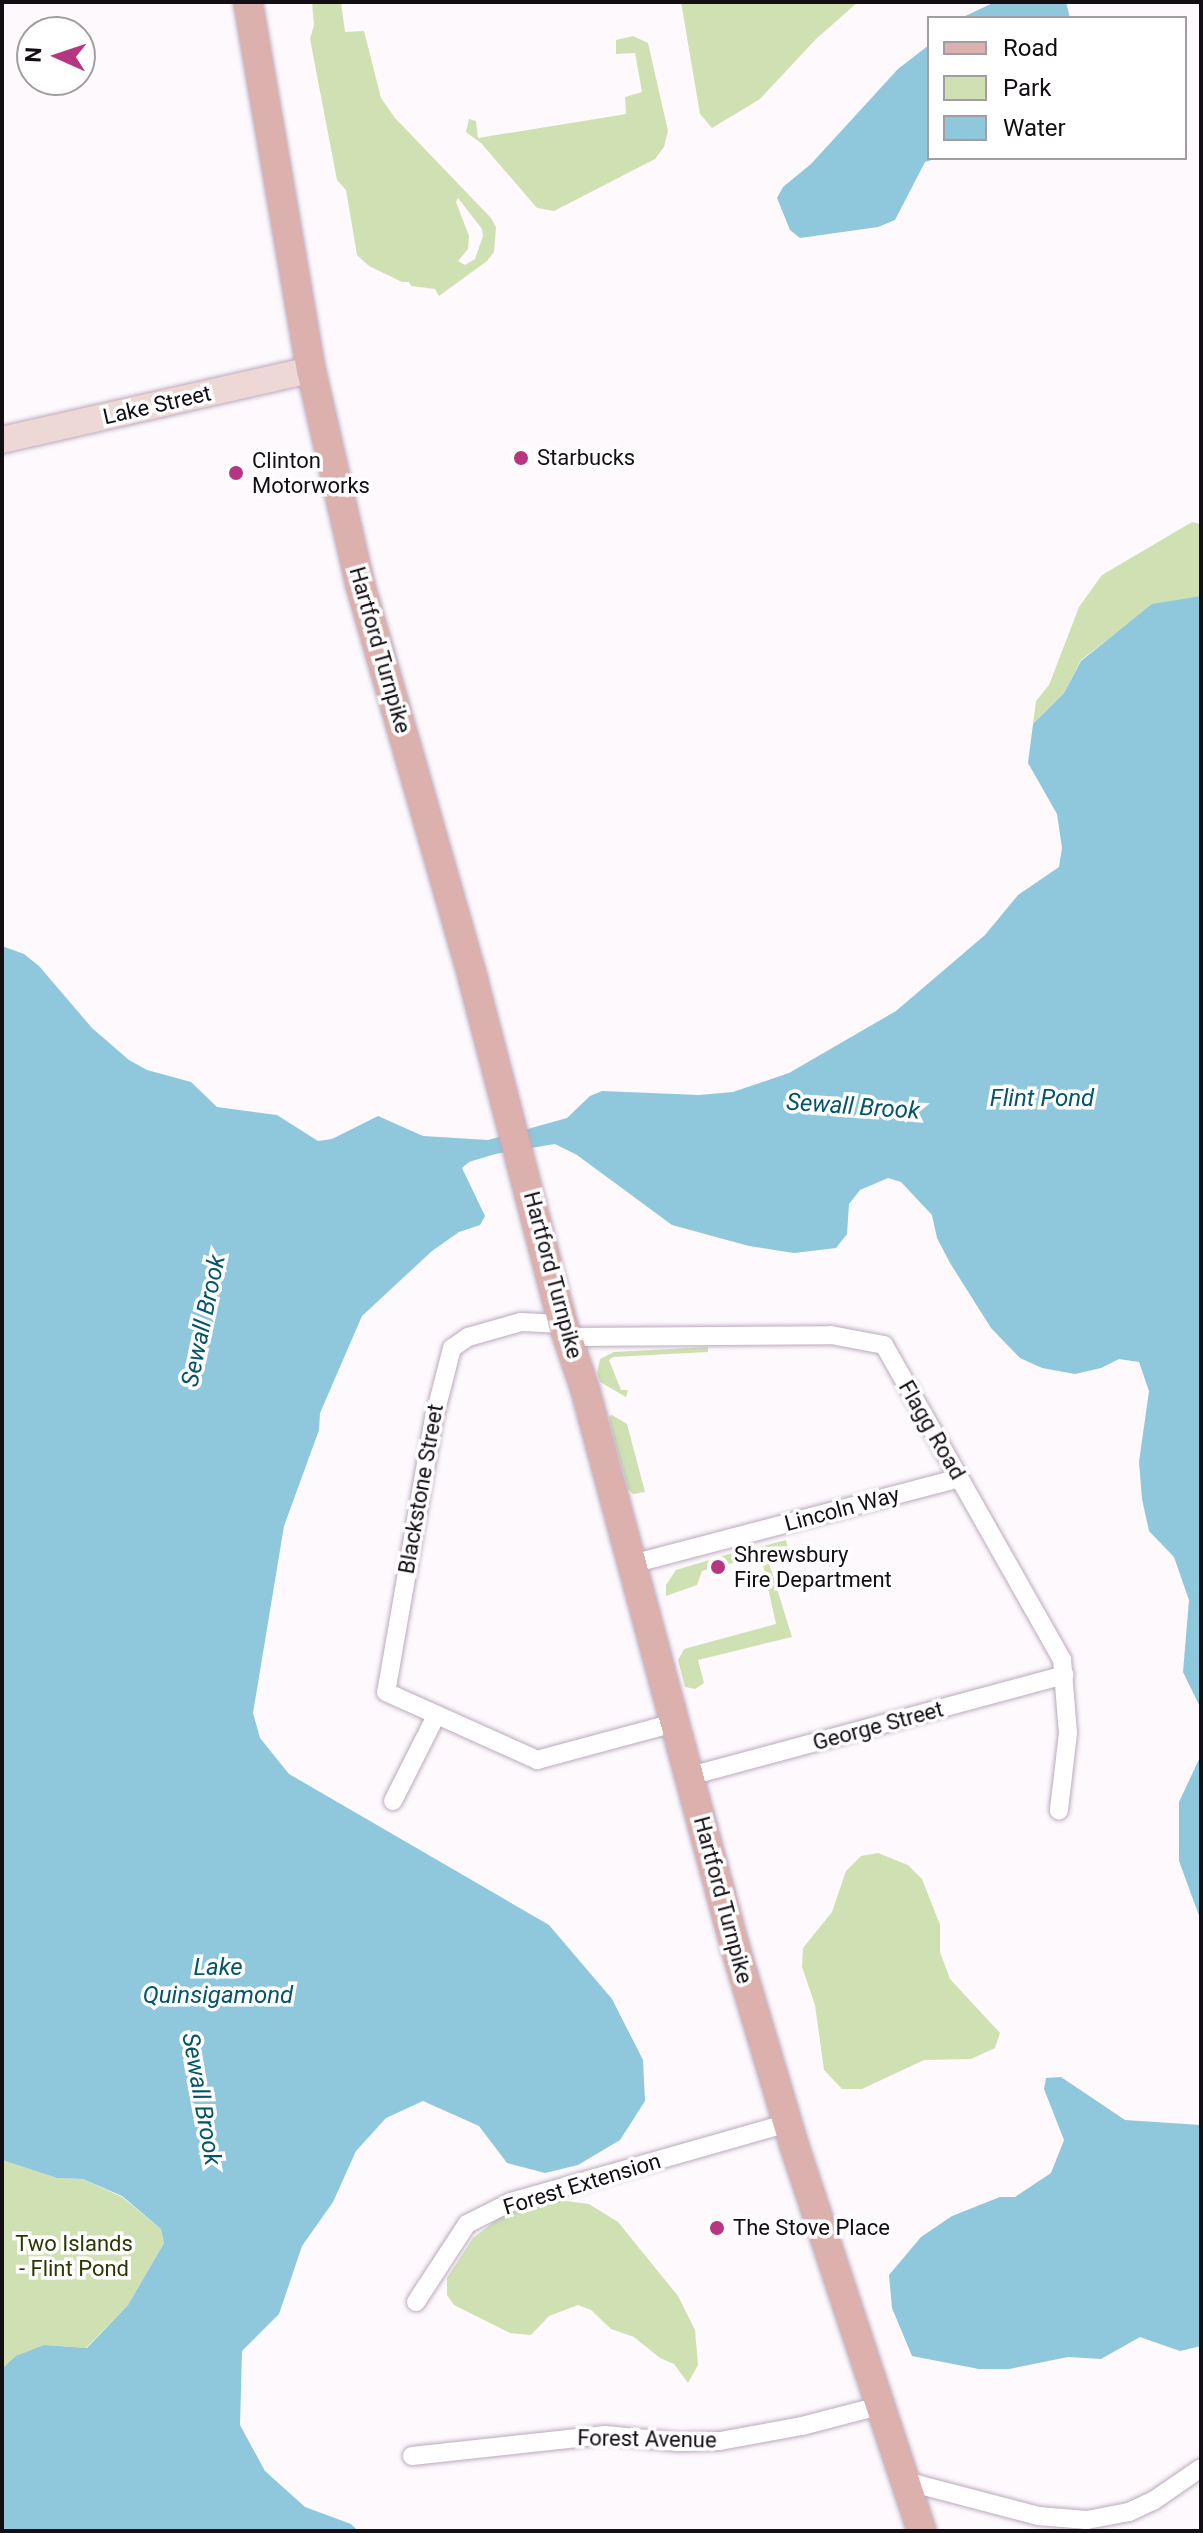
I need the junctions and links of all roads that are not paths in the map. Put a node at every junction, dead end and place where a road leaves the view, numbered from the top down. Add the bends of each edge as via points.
1 (248, 2) edge
2 (311, 370) junction
3 (2, 440) edge
4 (566, 1331) junction
5 (959, 1478) junction
6 (632, 1564) junction
7 (1065, 1675) junction
8 (436, 1716) junction
9 (674, 1723) junction
10 (690, 1776) junction
11 (393, 1801) dead end
12 (1059, 1810) dead end
13 (788, 2123) junction
14 (416, 2302) dead end
15 (879, 2406) junction
16 (412, 2456) dead end
17 (1201, 2468) edge
18 (905, 2481) junction
19 (922, 2531) edge

1 - 2 main road, Hartford Turnpike
2 - 3 main road, Lake Street
2 - 4 main road, Hartford Turnpike via 360,584
4 - 5 street, Flagg Road via 831,1335 877,1342 890,1353
4 - 6 main road, Hartford Turnpike
4 - 8 street, Blackstone Street via 521,1322 468,1337 452,1348 444,1370 386,1692
5 - 6 street, Lincoln Way
5 - 7 street, Flagg Road via 1062,1659
6 - 9 main road, Hartford Turnpike
7 - 10 street, George Street
7 - 12 street, Flagg Road via 1068,1733
8 - 9 street via 537,1760
8 - 11 street
9 - 10 main road, Hartford Turnpike
10 - 13 main road, Hartford Turnpike
13 - 14 street, Forest Extension via 511,2202 467,2224
13 - 15 main road, Hartford Turnpike
15 - 16 street, Forest Avenue via 720,2441 605,2435
15 - 18 main road, Hartford Turnpike
17 - 18 street via 1133,2510 1087,2520 1038,2516
18 - 19 main road, Hartford Turnpike

